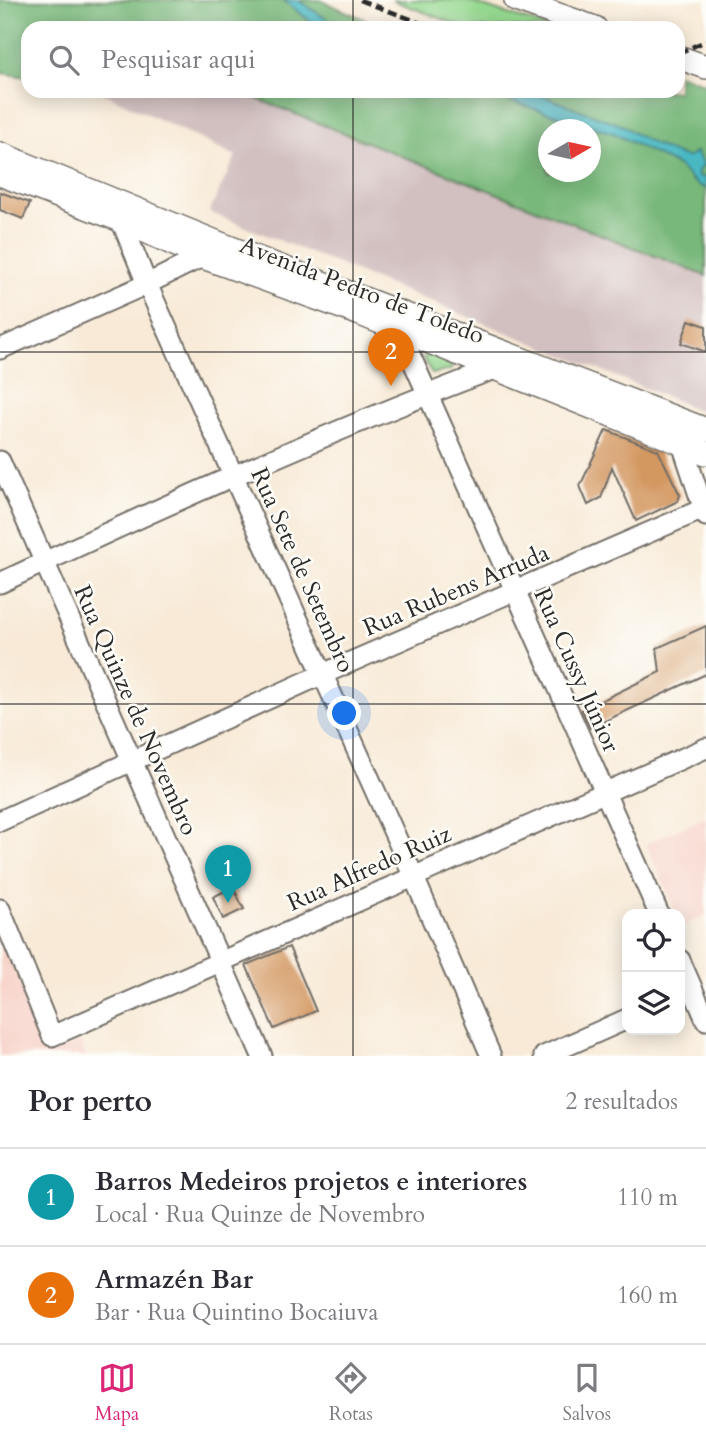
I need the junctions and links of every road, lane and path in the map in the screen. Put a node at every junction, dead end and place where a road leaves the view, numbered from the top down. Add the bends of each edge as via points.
1 (516, 0) edge
2 (575, 21) edge
3 (685, 60) edge
4 (706, 67) edge
5 (0, 154) edge
6 (0, 174) edge
7 (122, 213) junction
8 (223, 245) junction
9 (203, 257) junction
10 (147, 284) junction
11 (361, 306) junction
12 (399, 330) junction
13 (0, 349) edge
14 (494, 369) junction
15 (426, 394) junction
16 (694, 433) edge
17 (706, 453) edge
18 (0, 461) edge
19 (234, 477) junction
20 (704, 513) edge
21 (44, 562) junction
22 (0, 583) edge
23 (514, 591) junction
24 (323, 674) junction
25 (706, 748) edge
26 (132, 761) junction
27 (606, 793) junction
28 (0, 821) edge
29 (413, 875) junction
30 (0, 909) edge
31 (658, 909) edge
32 (221, 960) junction
33 (685, 972) edge
34 (693, 990) edge
35 (706, 1020) edge
36 (622, 1021) edge
37 (262, 1056) edge
38 (491, 1056) edge
39 (544, 1056) edge

1 - 2 main road
3 - 4 main road
5 - 7 main road, Avenida Pedro de Toledo
6 - 7 main road, Avenida Pedro de Toledo
7 - 8 main road, Avenida Pedro de Toledo
7 - 9 main road, Avenida Pedro de Toledo
7 - 10 street, Rua Sete de Setembro
8 - 9 street
8 - 11 main road, Avenida Pedro de Toledo
9 - 10 street
9 - 11 main road, Avenida Pedro de Toledo
10 - 13 street
10 - 19 street, Rua Sete de Setembro
11 - 12 main road, Avenida Pedro de Toledo
11 - 16 main road, Avenida Pedro de Toledo
12 - 14 main road, Avenida Pedro de Toledo
12 - 15 street, Rua Cussy Júnior
14 - 15 street
14 - 16 main road, Avenida Pedro de Toledo
15 - 19 street
15 - 23 street, Rua Cussy Júnior
16 - 17 main road, Avenida Pedro de Toledo
16 - 20 street
18 - 21 street, Rua Quinze de Novembro
19 - 21 street
19 - 24 street, Rua Sete de Setembro
20 - 23 street, Rua Rubens Arruda
21 - 22 street
21 - 26 street, Rua Quinze de Novembro
23 - 24 street, Rua Rubens Arruda
23 - 27 street, Rua Cussy Júnior
24 - 26 street, Rua Rubens Arruda
24 - 29 street, Rua Sete de Setembro
25 - 27 street, Rua Alfredo Ruiz
26 - 28 street, Rua Rubens Arruda
26 - 32 street, Rua Quinze de Novembro
27 - 29 street, Rua Alfredo Ruiz
27 - 31 street, Rua Cussy Júnior
29 - 32 street, Rua Alfredo Ruiz
29 - 38 street, Rua Sete de Setembro
30 - 32 street, Rua Alfredo Ruiz via 52,1036
32 - 37 street, Rua Quinze de Novembro
33 - 34 street
34 - 35 street
36 - 39 street

